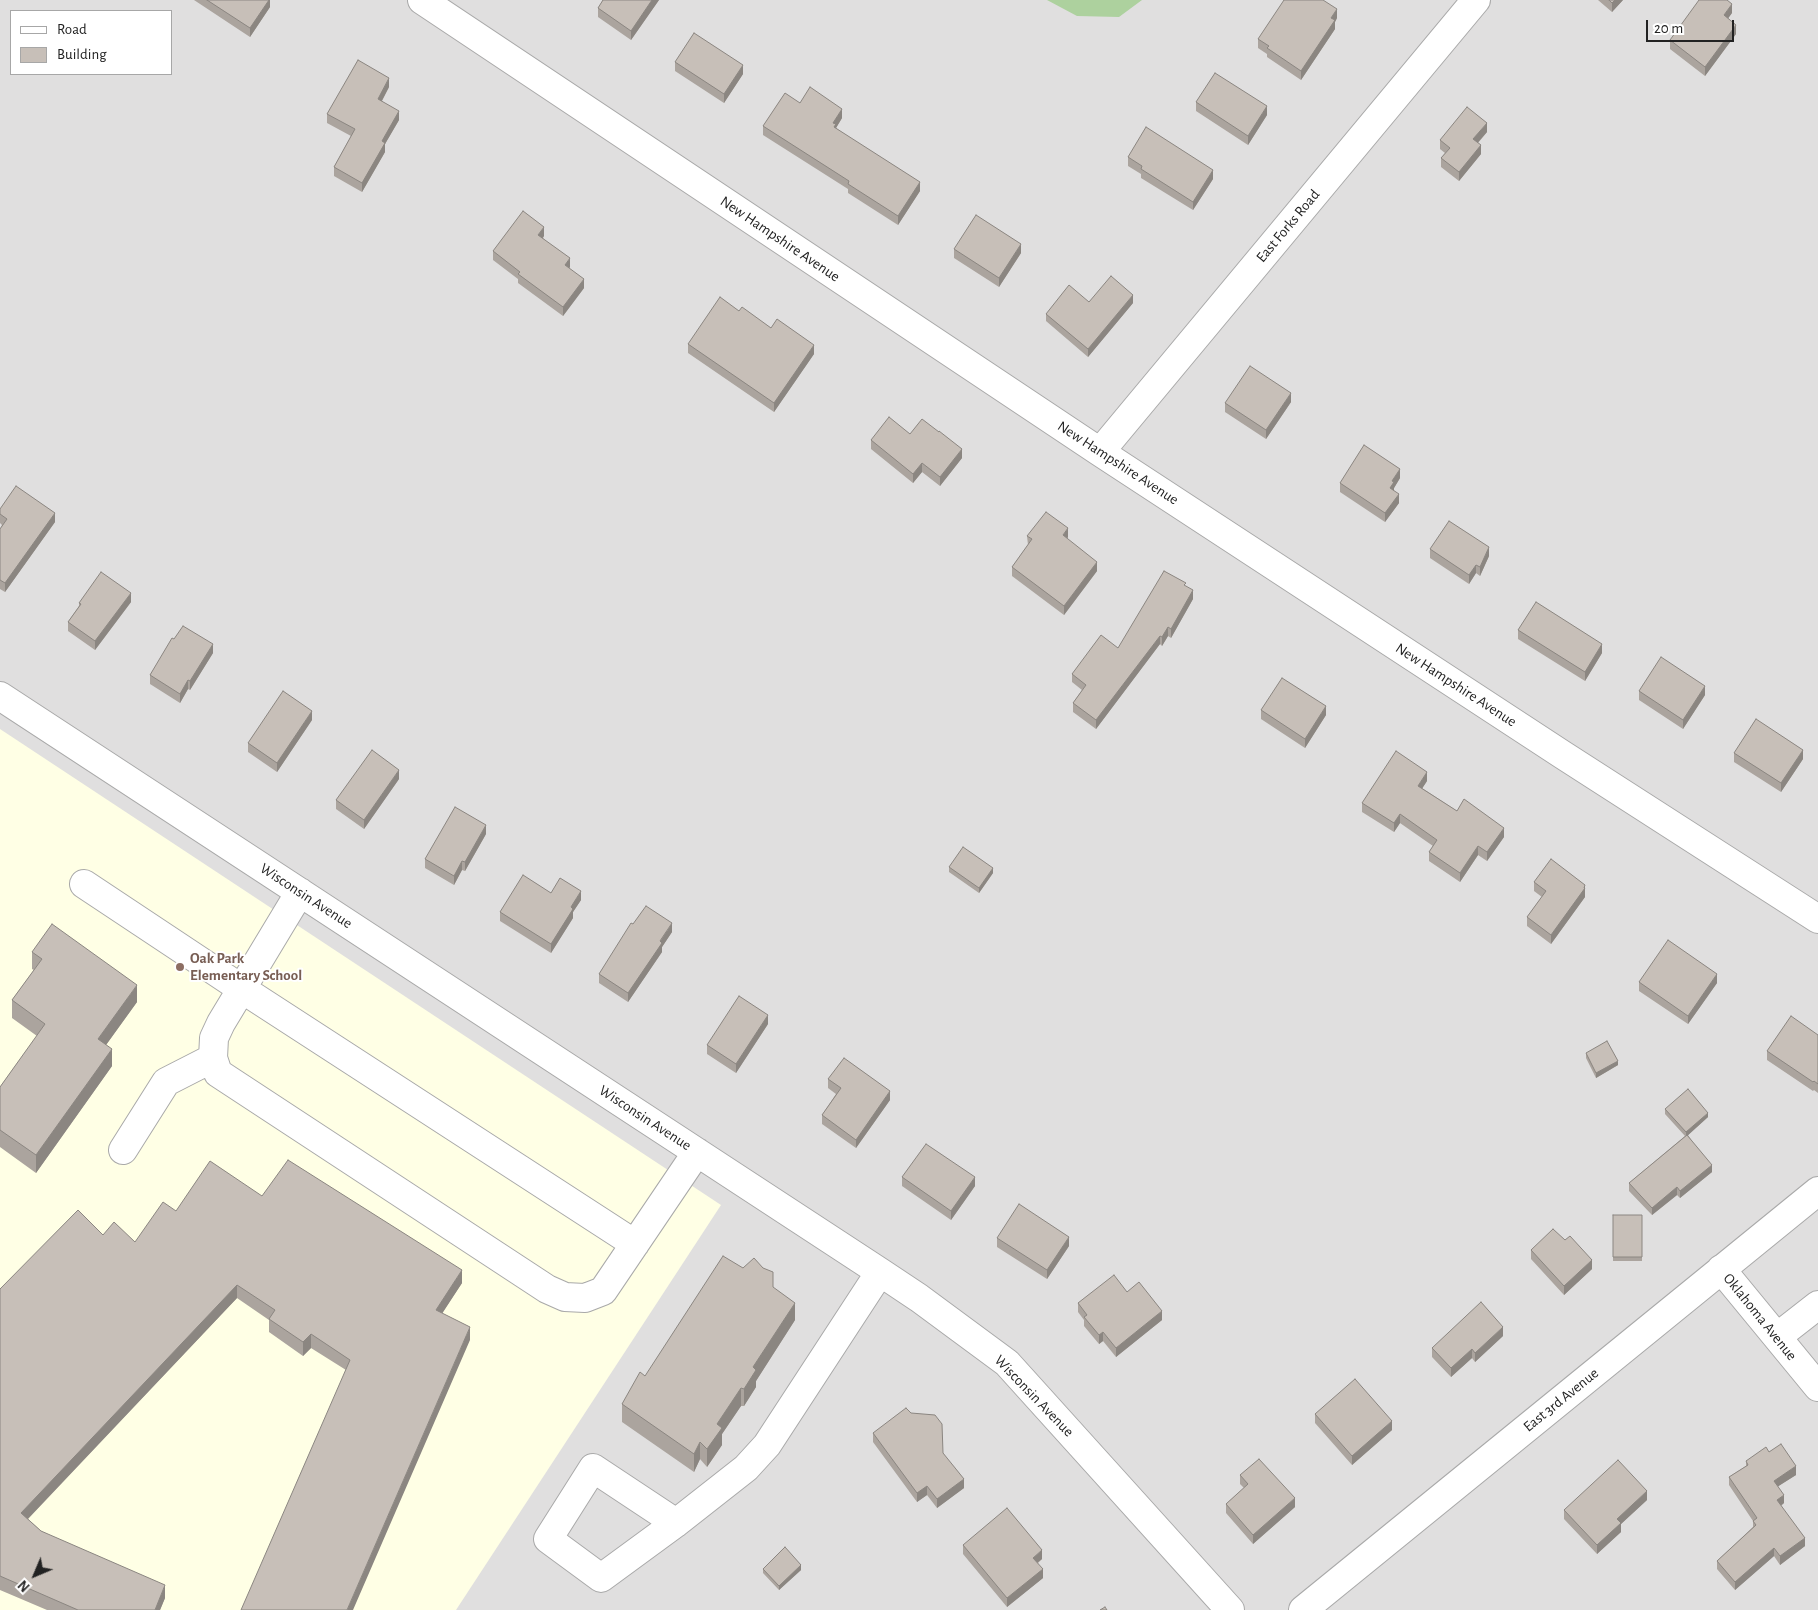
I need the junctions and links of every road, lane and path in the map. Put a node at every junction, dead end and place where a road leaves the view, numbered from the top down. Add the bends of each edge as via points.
1 (422, 0) edge
2 (1476, 0) edge
3 (1100, 452) junction
4 (0, 696) edge
5 (84, 884) dead end
6 (300, 892) junction
7 (1818, 919) edge
8 (242, 989) junction
9 (213, 1058) junction
10 (123, 1150) dead end
11 (697, 1152) junction
12 (1818, 1190) edge
13 (635, 1244) junction
14 (1721, 1269) junction
15 (880, 1272) junction
16 (1818, 1305) edge
17 (1777, 1337) junction
18 (1818, 1387) edge
19 (676, 1523) dead end
20 (1230, 1610) edge
21 (1303, 1610) edge

1 - 3 street, New Hampshire Avenue
2 - 3 street, East Forks Road
3 - 7 street, New Hampshire Avenue
4 - 6 street, Wisconsin Avenue
5 - 8 street
6 - 8 street
6 - 11 street, Wisconsin Avenue
8 - 9 street via 214,1038
8 - 13 street
9 - 10 street via 166,1082
9 - 13 street via 218,1073 547,1290 565,1297 585,1298 603,1291
11 - 13 street
11 - 15 street, Wisconsin Avenue
12 - 14 street, East 3rd Avenue
14 - 17 street, Oklahoma Avenue
14 - 21 street, East 3rd Avenue
15 - 19 street via 766,1445 746,1468
15 - 20 street, Wisconsin Avenue via 1007,1363
16 - 17 street
17 - 18 street, Oklahoma Avenue

